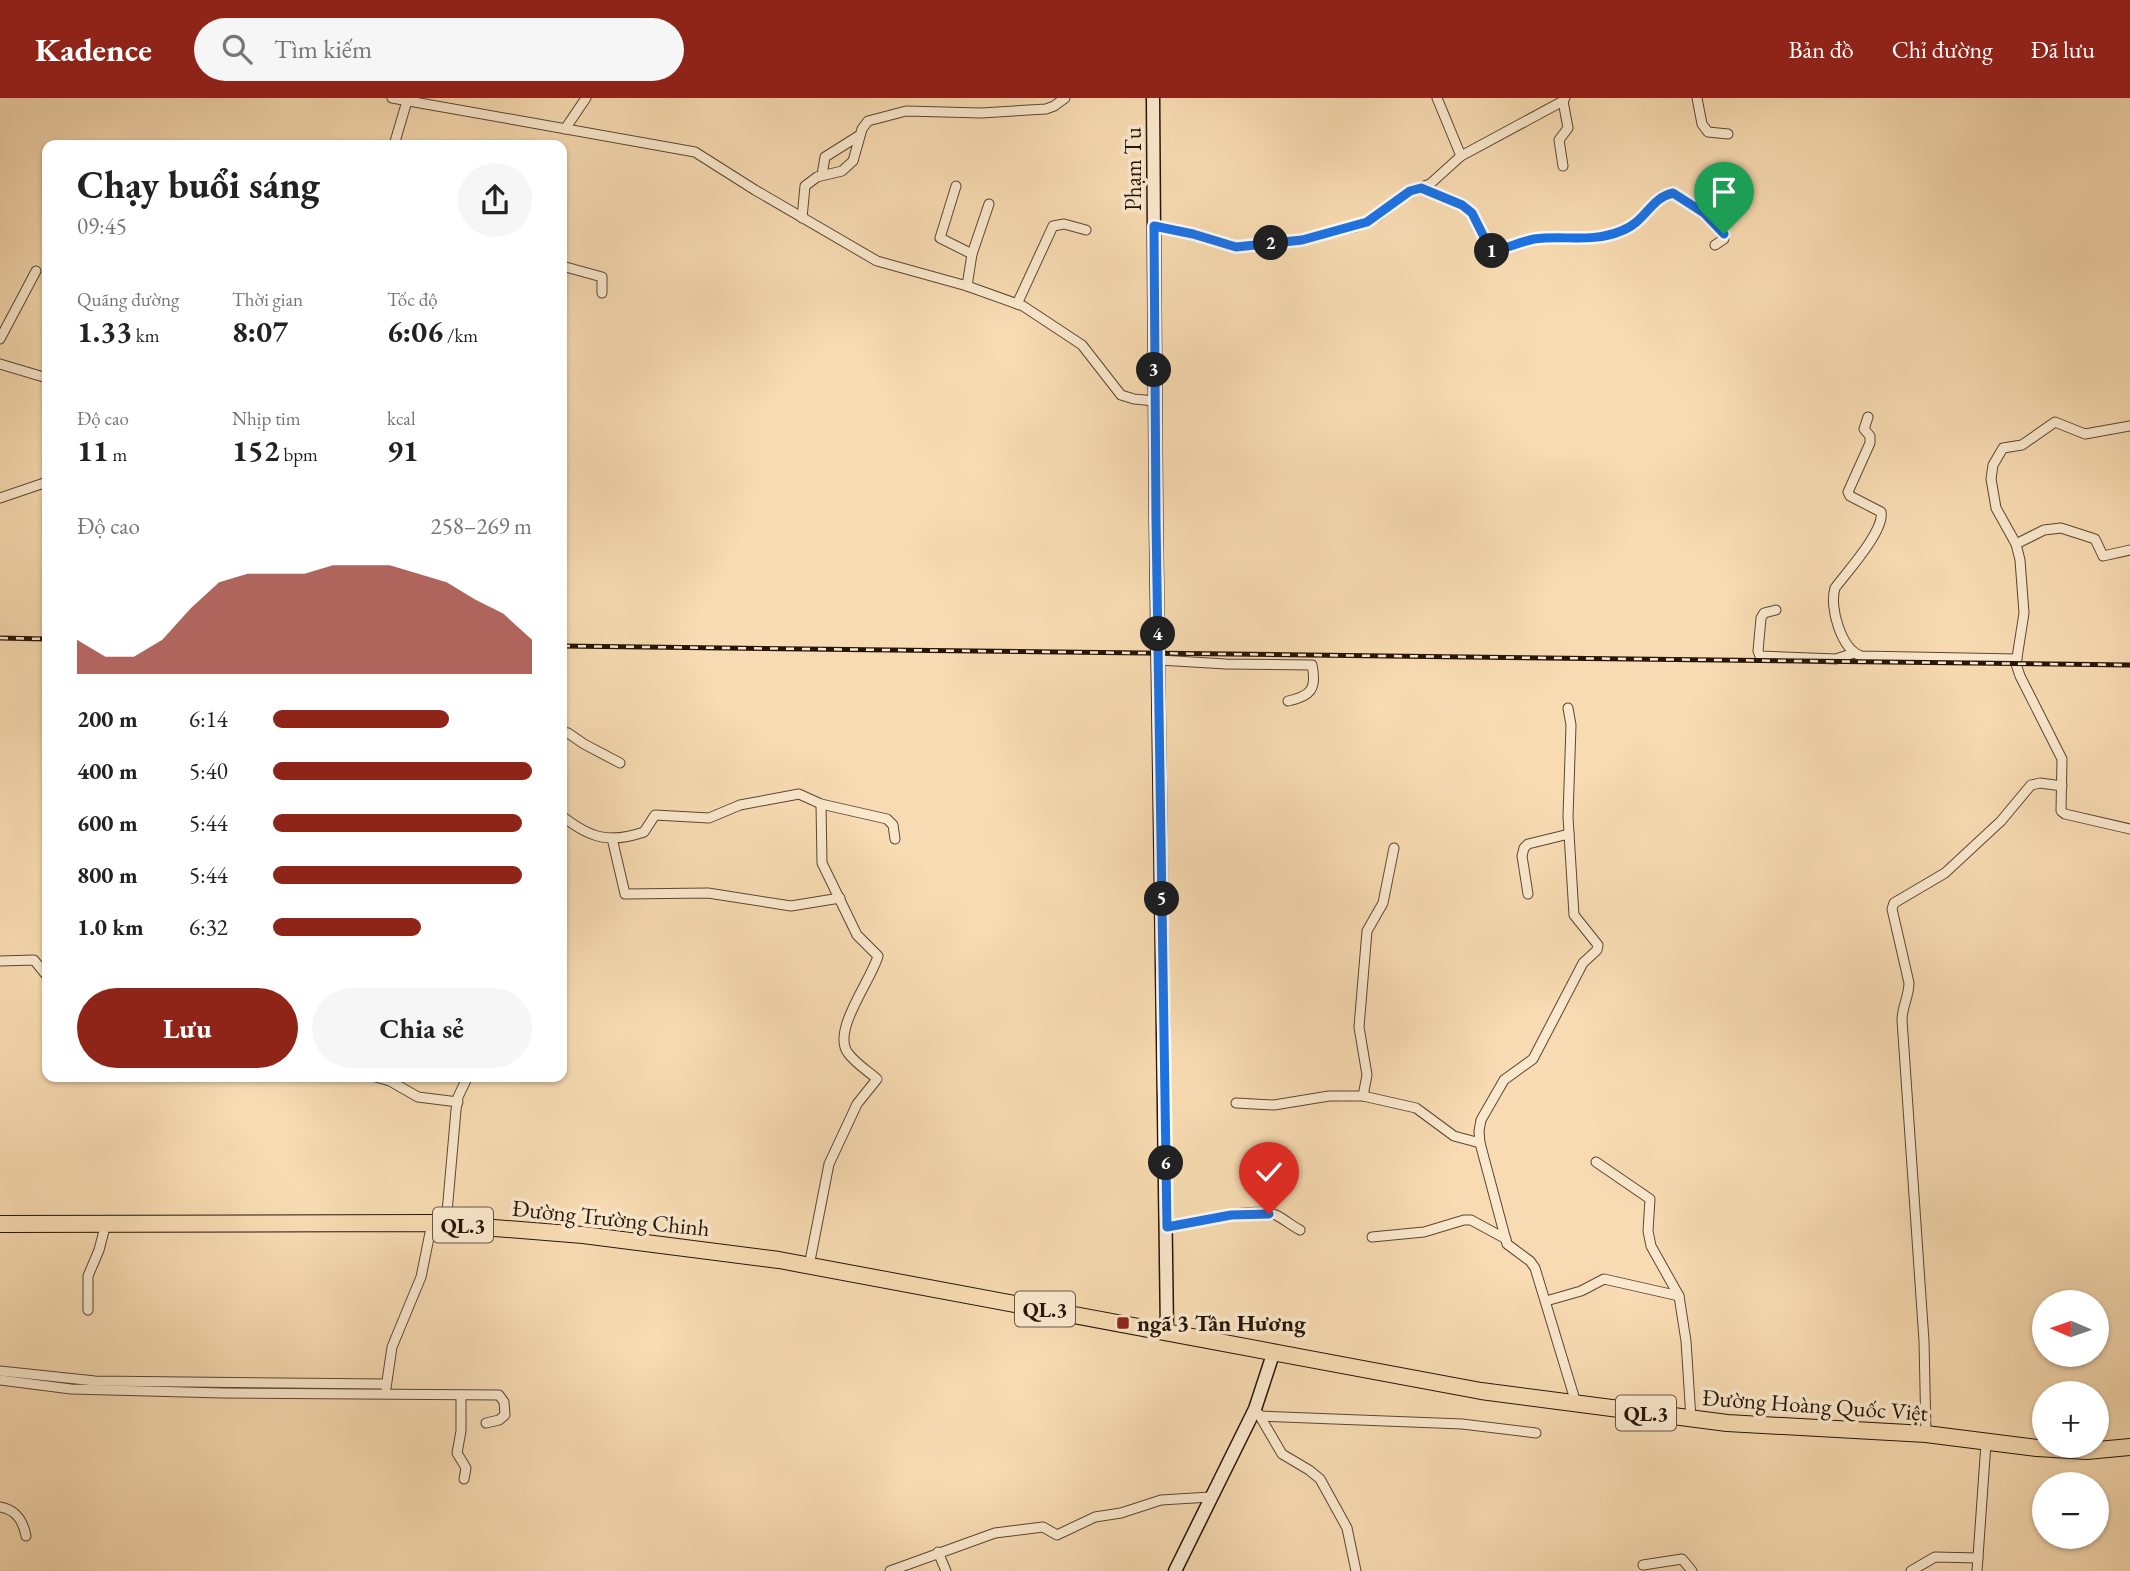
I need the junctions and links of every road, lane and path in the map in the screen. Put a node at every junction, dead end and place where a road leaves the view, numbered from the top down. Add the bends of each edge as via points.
1 (391, 98) edge
2 (586, 98) edge
3 (1065, 98) edge
4 (1153, 98) edge
5 (1437, 98) edge
6 (1697, 98) edge
7 (407, 100) edge
8 (1564, 100) edge
9 (565, 129) junction
10 (1728, 134) dead end
11 (860, 135) junction
12 (395, 140) edge
13 (1461, 156) junction
14 (1563, 166) dead end
15 (822, 176) junction
16 (956, 186) dead end
17 (1421, 188) junction
18 (989, 204) dead end
19 (802, 218) junction
20 (1154, 226) junction
21 (1086, 230) dead end
22 (1715, 245) dead end
23 (972, 254) junction
24 (567, 267) edge
25 (36, 271) dead end
26 (967, 286) junction
27 (603, 293) dead end
28 (1017, 304) junction
29 (0, 339) edge
30 (0, 364) edge
31 (42, 377) edge
32 (1155, 401) junction
33 (1868, 417) dead end
34 (2130, 426) edge
35 (42, 484) edge
36 (0, 498) edge
37 (2015, 544) junction
38 (2130, 550) edge
39 (1776, 610) dead end
40 (1854, 653) junction
41 (2017, 659) junction
42 (1159, 660) junction
43 (1288, 701) dead end
44 (1568, 708) dead end
45 (567, 733) edge
46 (620, 763) dead end
47 (2062, 786) junction
48 (821, 804) junction
49 (567, 820) edge
50 (2130, 830) edge
51 (1569, 834) junction
52 (612, 838) junction
53 (895, 839) dead end
54 (1394, 848) dead end
55 (1528, 894) dead end
56 (840, 898) junction
57 (0, 961) edge
58 (42, 970) edge
59 (392, 1082) edge
60 (466, 1082) edge
61 (1363, 1096) junction
62 (458, 1102) junction
63 (1236, 1103) dead end
64 (1480, 1143) junction
65 (1596, 1163) dead end
66 (106, 1223) junction
67 (439, 1223) junction
68 (0, 1224) edge
69 (1167, 1227) junction
70 (1300, 1230) dead end
71 (1371, 1237) dead end
72 (1506, 1239) junction
73 (809, 1266) junction
74 (1679, 1296) junction
75 (1546, 1301) junction
76 (88, 1310) dead end
77 (1167, 1332) junction
78 (1274, 1351) junction
79 (0, 1371) edge
80 (0, 1380) edge
81 (223, 1388) junction
82 (386, 1389) junction
83 (461, 1395) junction
84 (1576, 1403) junction
85 (1258, 1413) junction
86 (1691, 1419) junction
87 (486, 1423) dead end
88 (1535, 1433) dead end
89 (1926, 1434) junction
90 (1986, 1443) junction
91 (2130, 1447) edge
92 (464, 1479) dead end
93 (1210, 1497) junction
94 (0, 1507) edge
95 (26, 1535) dead end
96 (938, 1552) junction
97 (1978, 1558) junction
98 (1643, 1565) dead end
99 (890, 1571) edge
100 (946, 1571) edge
101 (1175, 1571) edge
102 (1356, 1571) edge
103 (1692, 1571) edge
104 (1911, 1571) edge
105 (1977, 1571) edge

1 - 7 street
2 - 9 street
3 - 11 street via 1046,109 903,112 868,121
4 - 20 street, Phạm Tu
5 - 13 street
6 - 10 street via 1706,130
7 - 9 street
7 - 12 street
8 - 13 street
8 - 14 street via 1569,128 1559,140
9 - 19 street via 695,152
11 - 15 street via 825,156
11 - 15 street via 853,161 838,173
13 - 17 street
15 - 19 street via 805,186
16 - 23 street via 940,238
17 - 20 street via 1367,222 1302,240 1236,247
17 - 22 street via 1472,213 1491,251 1532,240 1584,239 1620,232 1643,218 1659,197 1673,193 1704,213 1724,234
18 - 23 street
19 - 26 street via 877,261
20 - 32 street, Phạm Tu
21 - 28 street via 1053,226
23 - 26 street
24 - 27 street via 602,277
25 - 29 street
26 - 28 street
28 - 32 street via 1082,345 1121,395
30 - 31 street
32 - 42 street, Phạm Tu
33 - 40 street via 1864,429 1871,443 1848,492 1881,512 1882,518 1835,588 1832,606
34 - 37 street via 2085,434 2056,422 2022,445 2000,451 1991,479 1996,508
35 - 36 street
37 - 38 street via 2044,530 2065,528 2095,539 2103,556
37 - 41 street via 2024,613
39 - 40 street via 1761,618 1760,656 1836,659
40 - 41 street
41 - 47 street via 2020,676 2060,752
42 - 43 street via 1312,665 1311,692
42 - 69 street, Phạm Tu
44 - 51 street
45 - 46 street
47 - 50 street via 2059,807 2065,814
47 - 89 street via 2031,785 2001,821 1945,873 1894,903 1892,909 1909,983 1902,1020
48 - 52 street via 791,794 740,805 709,818 659,814 651,818 644,832
48 - 53 street via 887,819
48 - 56 street via 822,863
49 - 52 street via 581,831
51 - 55 street via 1524,848
51 - 64 street via 1574,915 1597,940 1597,950 1583,962 1533,1059 1504,1080 1481,1120
52 - 56 street via 625,894 708,893 791,906
54 - 61 street via 1384,903 1367,931 1359,1027 1367,1075
56 - 73 street via 857,935 878,956 847,1022 844,1046 877,1079 857,1104 829,1164
57 - 58 street via 34,960
59 - 62 street via 418,1097
60 - 62 street
61 - 63 street via 1274,1105
61 - 64 street via 1416,1108 1454,1136
62 - 67 street
64 - 72 street
65 - 74 street via 1650,1199 1651,1246
66 - 67 highway, Đường Trường Chinh / QL.3
66 - 68 highway, Đường Trường Chinh / QL.3
66 - 76 street via 88,1276
67 - 73 highway, Đường Trường Chinh / QL.3 via 583,1235
67 - 82 street via 392,1347
69 - 70 street via 1231,1215 1269,1214
69 - 77 street, Phạm Tu
71 - 72 street via 1424,1232 1471,1220
72 - 75 street via 1535,1268
73 - 77 highway, Đường Trường Chinh / QL.3
74 - 75 street via 1604,1279
74 - 86 street
75 - 84 street
77 - 78 highway, Đường Hoàng Quốc Việt / QL.3
78 - 84 highway, Đường Hoàng Quốc Việt / QL.3 via 1481,1391
78 - 85 street
79 - 81 street
80 - 81 street via 71,1389
81 - 82 street
82 - 83 street
83 - 87 street via 499,1395 503,1399 506,1412 502,1418
83 - 92 street via 457,1453 466,1468
84 - 86 highway, Đường Hoàng Quốc Việt / QL.3
85 - 88 street via 1462,1424
85 - 93 street
85 - 102 street via 1282,1454 1320,1479 1347,1528
86 - 89 highway, Đường Hoàng Quốc Việt / QL.3
89 - 90 highway, Đường Hoàng Quốc Việt / QL.3
90 - 91 highway, Đường Hoàng Quốc Việt / QL.3 via 2087,1451
90 - 97 street
93 - 96 street via 1161,1500 1095,1517 1057,1535 1043,1527 995,1533
93 - 101 street
94 - 95 street via 18,1515
96 - 99 street
96 - 100 street
97 - 104 street via 1935,1557
97 - 105 street
98 - 103 street via 1682,1559

